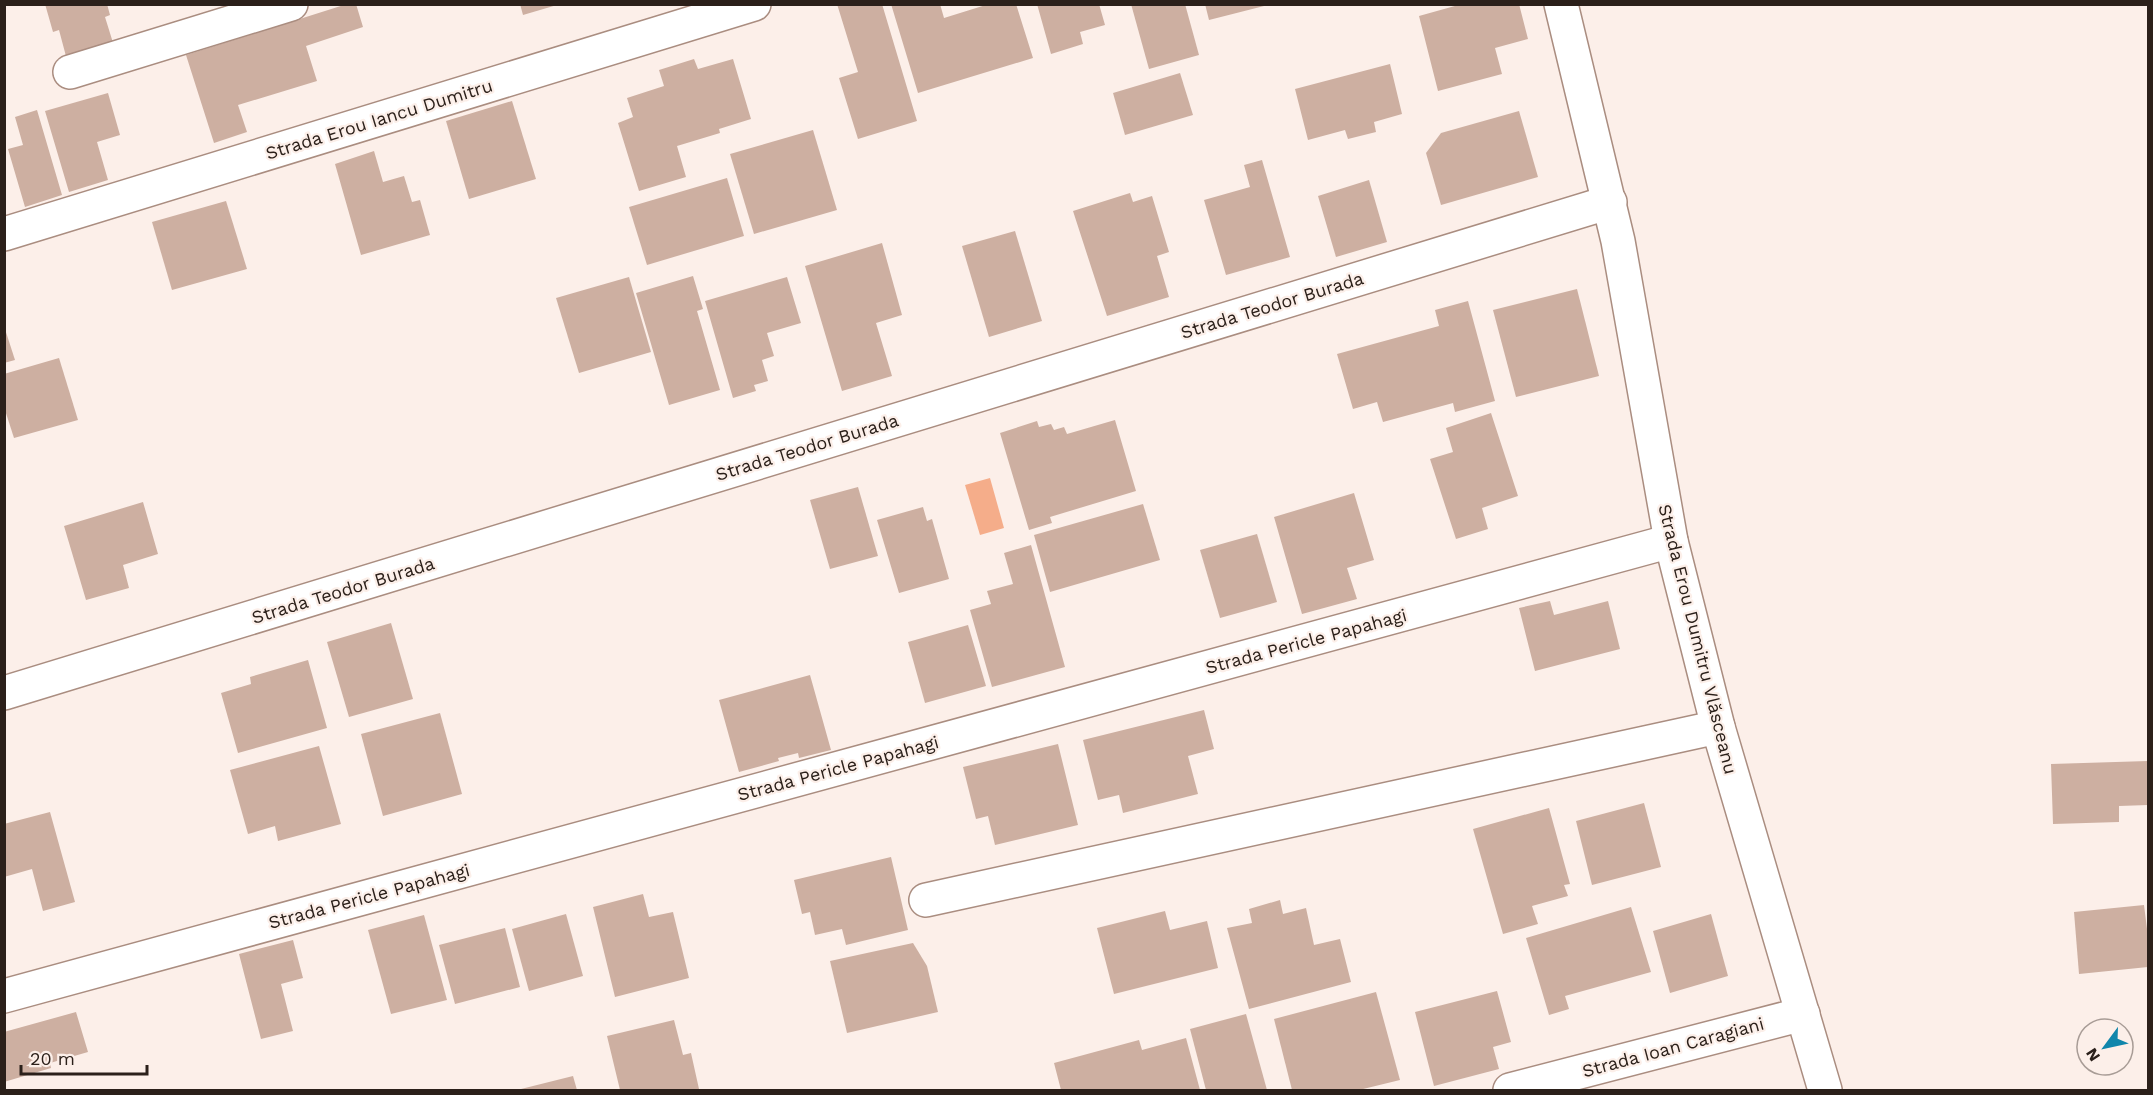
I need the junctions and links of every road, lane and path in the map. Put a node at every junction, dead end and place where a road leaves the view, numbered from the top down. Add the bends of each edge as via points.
1 (291, 4) edge
2 (754, 4) edge
3 (1561, 4) edge
4 (70, 72) dead end
5 (1610, 202) junction
6 (4, 234) edge
7 (1671, 541) junction
8 (4, 693) edge
9 (1718, 727) junction
10 (926, 900) dead end
11 (4, 996) edge
12 (1803, 1014) junction
13 (1510, 1090) edge
14 (1825, 1090) edge

1 - 4 street
2 - 6 street, Strada Erou Iancu Dumitru
3 - 5 street, Strada Erou Dumitru Vlăsceanu
5 - 7 street, Strada Erou Dumitru Vlăsceanu
5 - 8 street, Strada Teodor Burada
7 - 9 street, Strada Erou Dumitru Vlăsceanu
7 - 11 street, Strada Pericle Papahagi
9 - 10 street
9 - 12 street, Strada Erou Dumitru Vlăsceanu
12 - 13 street, Strada Ioan Caragiani
12 - 14 street, Strada Erou Dumitru Vlăsceanu

